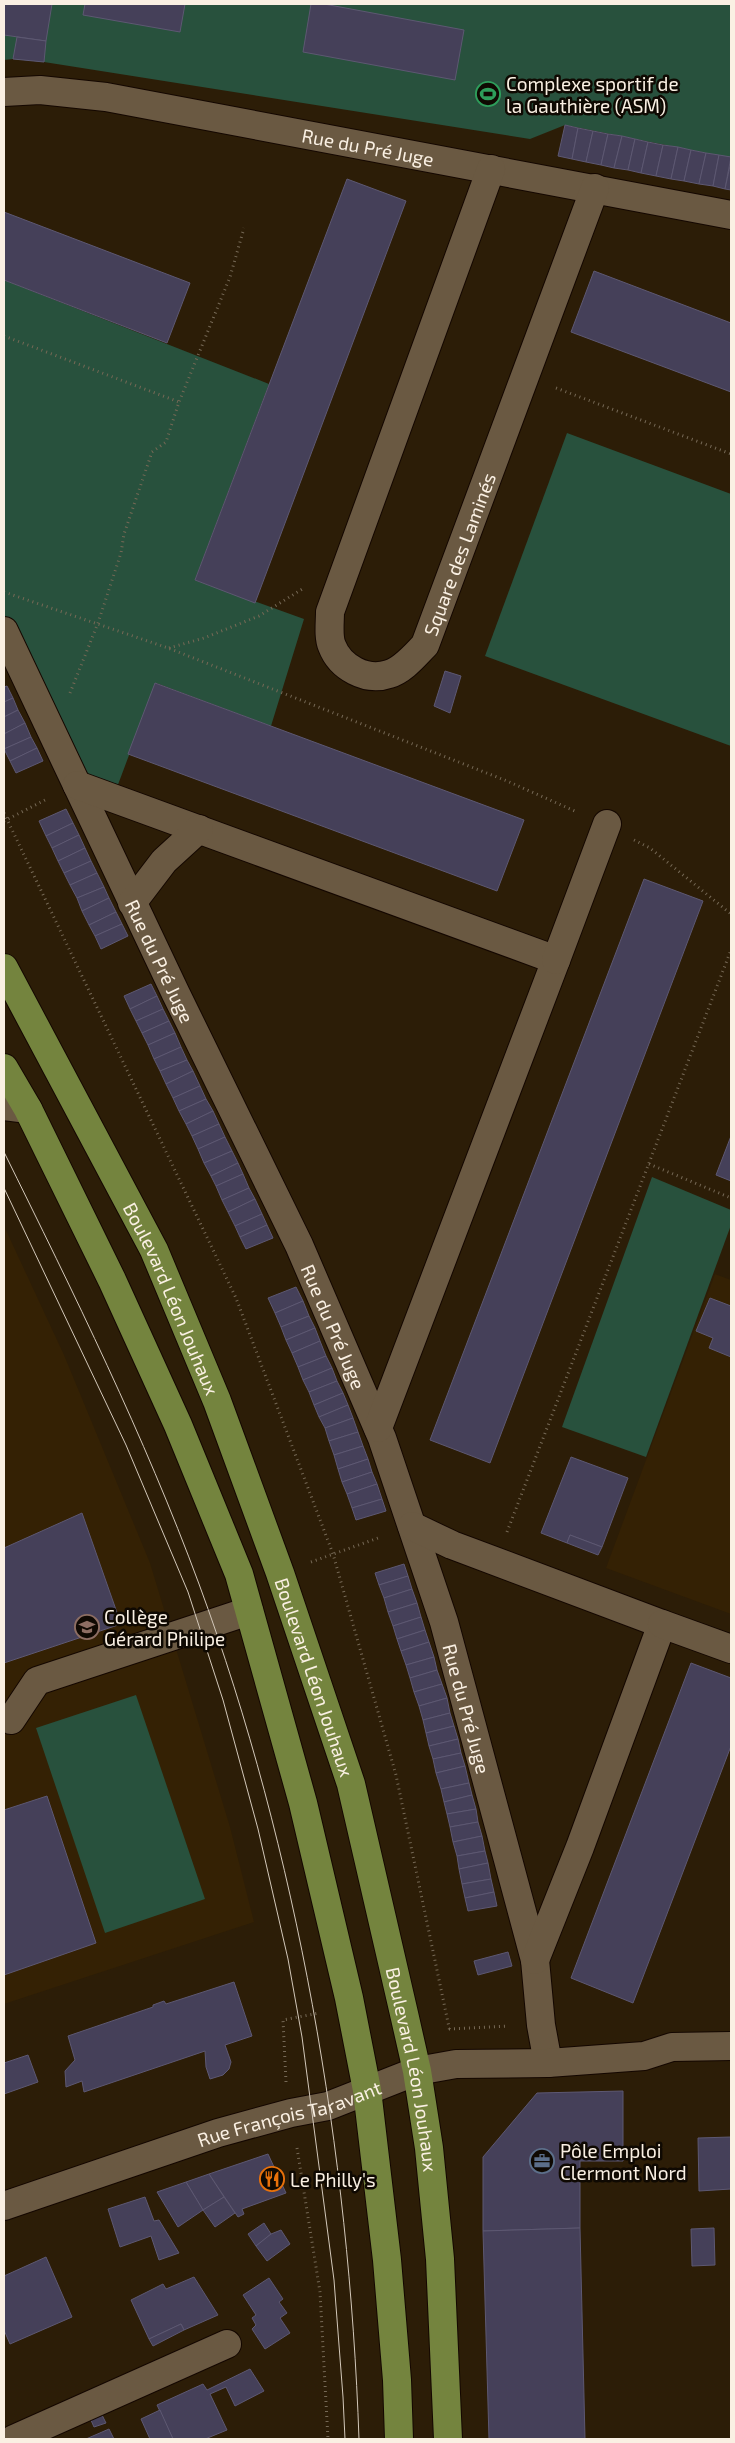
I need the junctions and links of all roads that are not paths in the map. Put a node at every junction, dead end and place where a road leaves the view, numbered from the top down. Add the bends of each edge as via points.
1 (4, 92) edge
2 (491, 169) junction
3 (595, 188) junction
4 (731, 215) edge
5 (4, 631) edge
6 (77, 785) junction
7 (607, 824) road end
8 (199, 829) junction
9 (132, 903) junction
10 (556, 960) junction
11 (4, 968) edge
12 (4, 1068) edge
13 (16, 1107) edge
14 (378, 1428) junction
15 (412, 1526) junction
16 (249, 1611) junction
17 (662, 1624) junction
18 (731, 1649) edge
19 (11, 1720) dead end
20 (535, 1960) junction
21 (731, 2046) edge
22 (548, 2063) junction
23 (417, 2071) junction
24 (367, 2090) junction
25 (4, 2206) edge
26 (227, 2344) dead end
27 (14, 2439) edge
28 (399, 2439) edge
29 (448, 2439) edge

1 - 2 street, Rue du Pré Juge via 40,90 106,97
2 - 3 street, Rue du Pré Juge
2 - 3 street, Square des Laminés via 330,612 331,645 343,665 368,676 389,674 410,661 425,645
3 - 4 street, Rue du Pré Juge
5 - 6 street, Rue du Pré Juge
6 - 8 street
6 - 9 street, Rue du Pré Juge
7 - 10 street
8 - 9 street via 164,861
8 - 10 street
9 - 14 street, Rue du Pré Juge via 299,1244
10 - 14 street
11 - 23 main road, Boulevard Léon Jouhaux via 154,1250 217,1400 280,1574 350,1784
12 - 13 main road
13 - 16 main road via 112,1280 178,1425 239,1574
14 - 15 street, Rue du Pré Juge
15 - 17 street via 452,1545
15 - 20 street, Rue du Pré Juge via 444,1622
16 - 19 street via 37,1681
16 - 24 main road via 303,1803
17 - 18 street
17 - 20 street
20 - 22 street, Rue du Pré Juge
21 - 22 street, Rue François Taravant via 672,2048 644,2056
22 - 23 street, Rue François Taravant via 456,2064
23 - 24 street, Rue François Taravant
23 - 29 main road, Boulevard Léon Jouhaux via 429,2148 440,2259
24 - 25 street, Rue François Taravant via 328,2106 218,2133
24 - 28 main road via 387,2260
26 - 27 street

